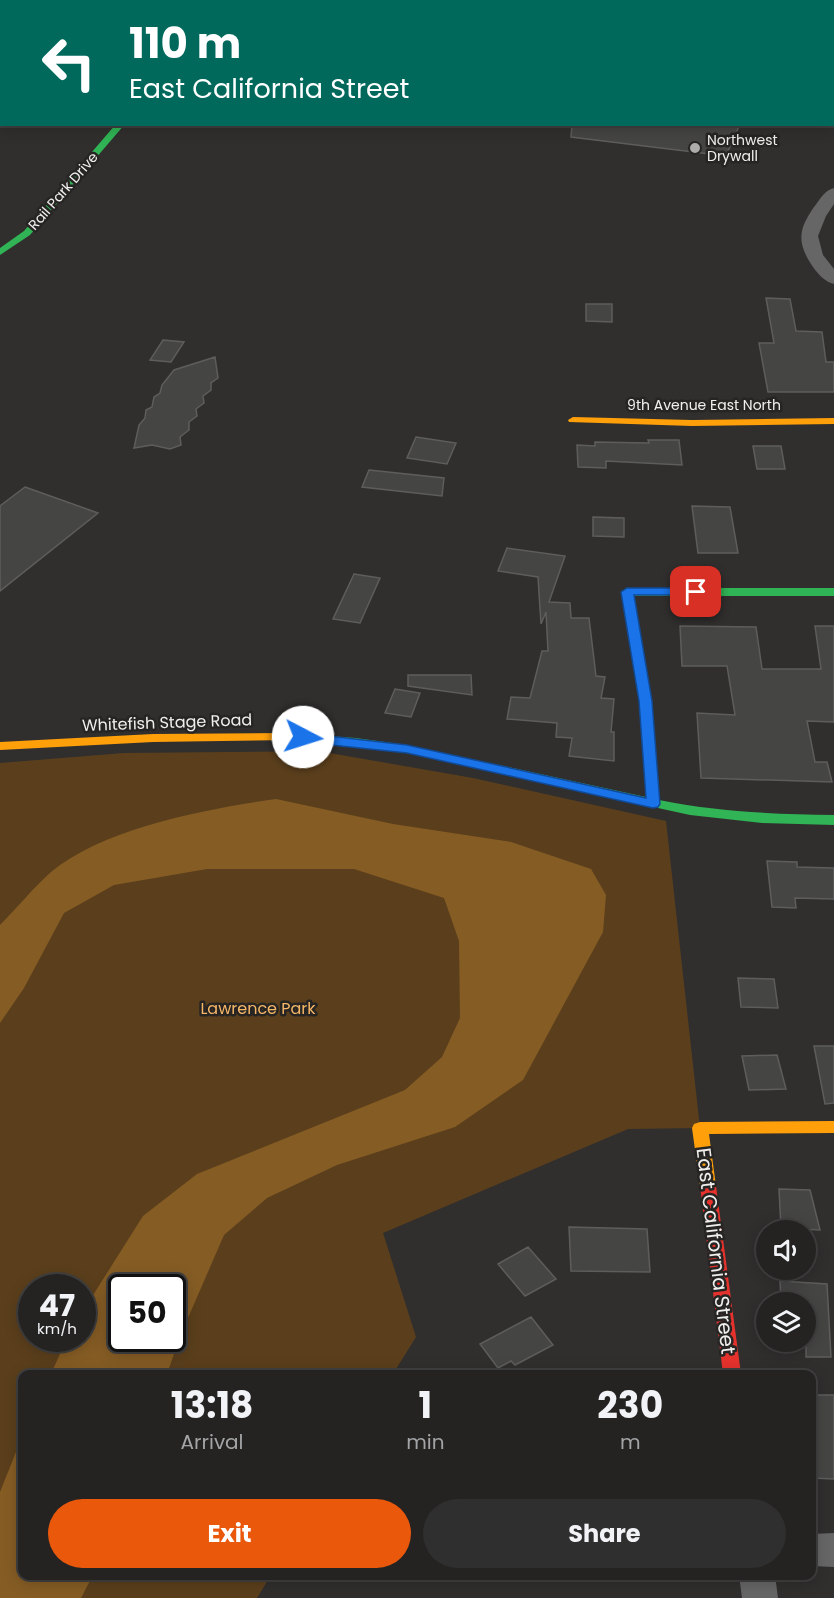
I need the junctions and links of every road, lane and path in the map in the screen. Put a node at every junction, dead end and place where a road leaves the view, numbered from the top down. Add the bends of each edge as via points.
1 (119, 126) edge
2 (834, 193) edge
3 (0, 252) edge
4 (834, 279) edge
5 (573, 420) dead end
6 (834, 421) edge
7 (834, 592) edge
8 (0, 746) edge
9 (653, 804) junction
10 (834, 820) edge
11 (834, 1127) edge
12 (731, 1370) edge
13 (816, 1550) edge
14 (834, 1551) edge
15 (758, 1580) edge
16 (760, 1598) edge

1 - 3 street, Rail Park Drive via 27,233
2 - 4 street via 813,218 809,239 819,262
5 - 6 street, 9th Avenue East North
7 - 9 street via 627,592 645,701
8 - 9 street, Whitefish Stage Road via 207,735 349,741 471,762
9 - 10 street, Whitefish Stage Road via 734,817
11 - 12 street, East California Street via 700,1128
13 - 14 street
15 - 16 street

